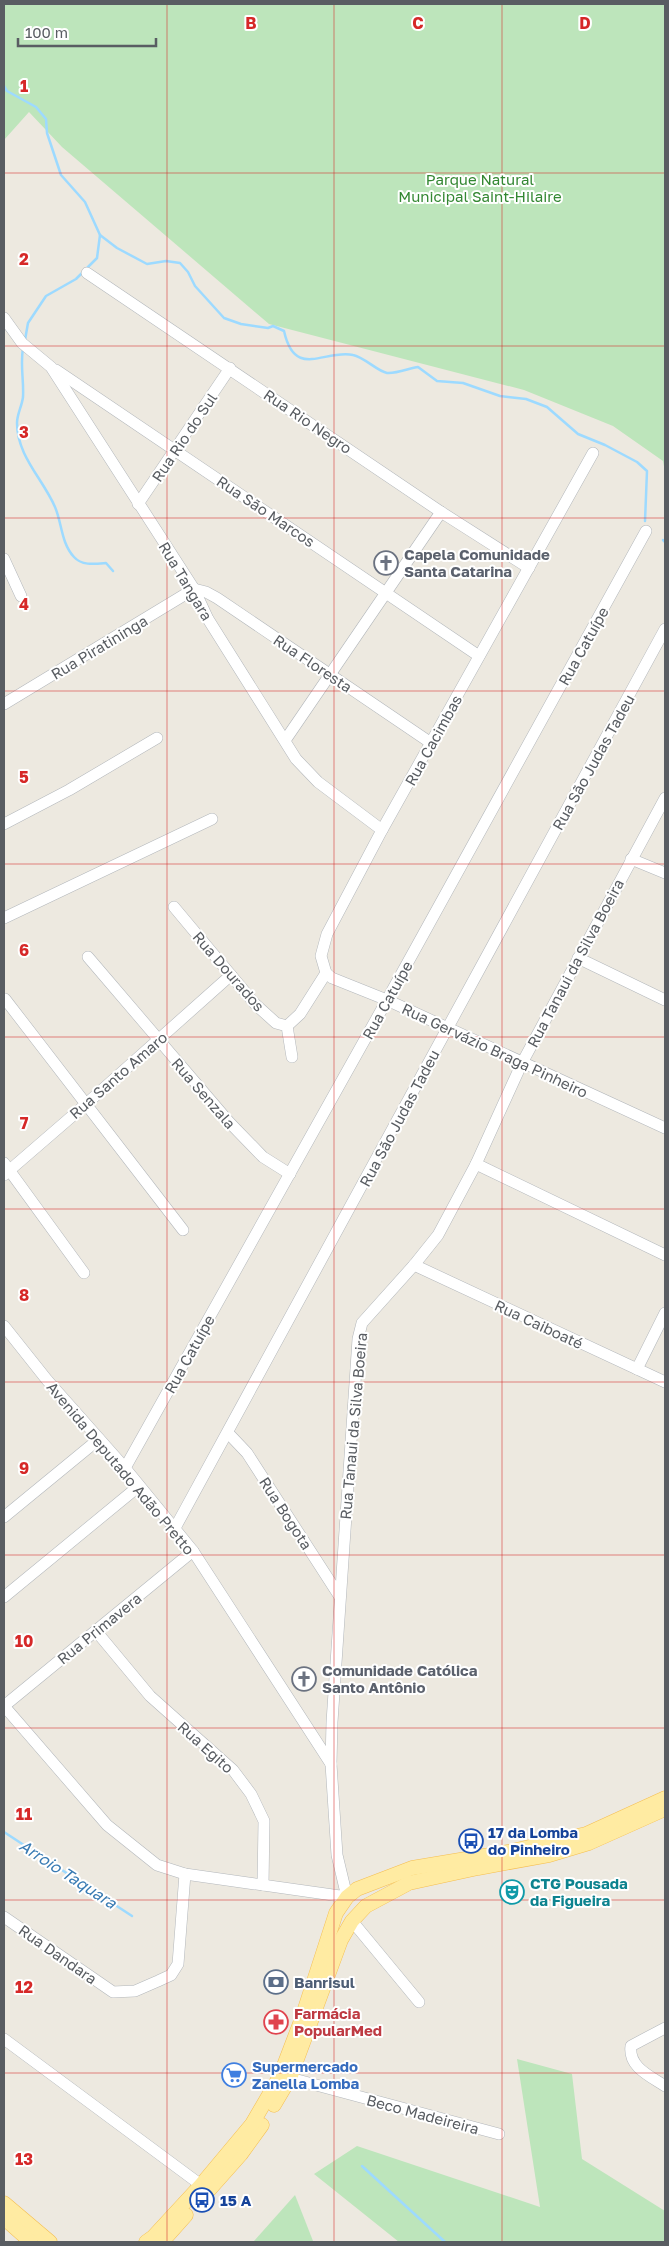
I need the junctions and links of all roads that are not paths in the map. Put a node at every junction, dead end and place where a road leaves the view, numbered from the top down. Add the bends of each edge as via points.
1 (87, 273) dead end
2 (4, 318) edge
3 (51, 368) junction
4 (230, 368) junction
5 (175, 451) junction
6 (593, 453) dead end
7 (138, 504) junction
8 (441, 512) junction
9 (646, 531) dead end
10 (4, 559) edge
11 (529, 568) junction
12 (194, 589) junction
13 (386, 592) junction
14 (21, 596) dead end
15 (665, 629) edge
16 (479, 656) junction
17 (330, 674) junction
18 (4, 704) edge
19 (157, 738) dead end
20 (286, 739) junction
21 (431, 743) junction
22 (665, 798) edge
23 (212, 819) dead end
24 (4, 824) edge
25 (382, 830) junction
26 (631, 859) junction
27 (665, 872) edge
28 (174, 907) dead end
29 (4, 918) edge
30 (88, 957) dead end
31 (578, 958) junction
32 (326, 973) junction
33 (231, 975) junction
34 (5, 999) edge
35 (387, 1000) junction
36 (665, 1000) edge
37 (287, 1026) junction
38 (448, 1028) junction
39 (158, 1040) junction
40 (292, 1058) dead end
41 (522, 1063) junction
42 (85, 1105) junction
43 (665, 1128) edge
44 (476, 1164) junction
45 (5, 1169) edge
46 (290, 1174) junction
47 (182, 1230) dead end
48 (665, 1255) edge
49 (414, 1265) junction
50 (84, 1273) dead end
51 (665, 1313) edge
52 (5, 1331) edge
53 (637, 1369) junction
54 (665, 1382) edge
55 (228, 1433) junction
56 (99, 1439) junction
57 (125, 1468) junction
58 (139, 1486) junction
59 (4, 1517) edge
60 (175, 1528) junction
61 (193, 1551) junction
62 (4, 1597) edge
63 (340, 1597) junction
64 (96, 1631) junction
65 (4, 1706) edge
66 (332, 1764) junction
67 (665, 1798) edge
68 (665, 1809) edge
69 (185, 1874) junction
70 (263, 1885) junction
71 (352, 1893) junction
72 (366, 1906) junction
73 (336, 1913) junction
74 (4, 1917) edge
75 (352, 1921) junction
76 (419, 2002) dead end
77 (665, 2028) edge
78 (4, 2039) edge
79 (290, 2078) junction
80 (665, 2086) edge
81 (499, 2134) dead end
82 (201, 2185) junction
83 (4, 2203) edge
84 (4, 2218) edge
85 (31, 2242) edge
86 (50, 2242) edge
87 (146, 2242) edge
88 (162, 2242) edge

1 - 4 street, Rua Rio Negro
2 - 3 street, Rua Tangara via 30,352
3 - 5 street, Rua São Marcos
3 - 7 street, Rua Tangara
4 - 5 street, Rua Rio do Sul
4 - 8 street, Rua Rio Negro
5 - 7 street, Rua Rio do Sul
5 - 13 street, Rua São Marcos
6 - 11 street, Rua Cacimbas
7 - 12 street, Rua Tangara
8 - 11 street, Rua Rio Negro
8 - 13 street
9 - 35 street, Rua Catuípe
10 - 14 street
11 - 16 street, Rua Cacimbas
12 - 17 street, Rua Floresta via 217,598
12 - 18 street, Rua Piratininga
12 - 20 street, Rua Tangara via 208,619
13 - 16 street, Rua São Marcos
13 - 17 street
15 - 38 street, Rua São Judas Tadeu
16 - 21 street, Rua Cacimbas
17 - 20 street
17 - 21 street, Rua Floresta
19 - 24 street
20 - 25 street, Rua Tangara via 296,759 318,782
21 - 25 street, Rua Cacimbas
22 - 26 street, Rua Tanaui da Silva Boeira
23 - 29 street
25 - 32 street, Rua Cacimbas via 327,934 321,956
26 - 27 street
26 - 31 street, Rua Tanaui da Silva Boeira
28 - 33 street, Rua Dourados
30 - 39 street, Rua Senzala
31 - 36 street
31 - 41 street, Rua Tanaui da Silva Boeira
32 - 35 street, Rua Gervázio Braga Pinheiro
32 - 37 street via 300,1014
33 - 37 street, Rua Dourados via 255,1004 276,1023
33 - 39 street, Rua Santo Amaro
34 - 42 street
35 - 38 street, Rua Gervázio Braga Pinheiro
35 - 46 street, Rua Catuípe
37 - 40 street
38 - 41 street, Rua Gervázio Braga Pinheiro
38 - 55 street, Rua São Judas Tadeu
39 - 42 street, Rua Santo Amaro
39 - 46 street, Rua Senzala via 263,1157
41 - 43 street, Rua Gervázio Braga Pinheiro
41 - 44 street, Rua Tanaui da Silva Boeira
42 - 45 street, Rua Santo Amaro
42 - 47 street
44 - 48 street
44 - 49 street, Rua Tanaui da Silva Boeira via 438,1235
45 - 50 street
46 - 57 street, Rua Catuípe
49 - 53 street, Rua Caiboaté
49 - 63 street, Rua Tanaui da Silva Boeira via 362,1323 358,1339
51 - 53 street
52 - 56 street, Avenida Deputado Adão Pretto
53 - 54 street, Rua Caiboaté
55 - 60 street, Rua São Judas Tadeu
55 - 63 street, Rua Bogota via 247,1453
56 - 57 street, Avenida Deputado Adão Pretto
56 - 59 street
57 - 58 street, Avenida Deputado Adão Pretto
58 - 60 street, Avenida Deputado Adão Pretto
58 - 62 street
60 - 61 street, Avenida Deputado Adão Pretto
61 - 64 street, Rua Primavera
61 - 66 street, Avenida Deputado Adão Pretto
63 - 66 street, Rua Tanaui da Silva Boeira
64 - 65 street, Rua Primavera
64 - 70 street, Rua Egito via 150,1696 233,1770 251,1794 264,1821
65 - 69 street via 107,1825 157,1865
66 - 71 street, Rua Tanaui da Silva Boeira via 337,1855
67 - 71 main road via 586,1834 514,1851 412,1868
68 - 72 main road via 588,1843 549,1855 409,1884
69 - 70 street
69 - 74 street, Rua Dandara via 178,1964 170,1975 135,1991 113,1992
70 - 71 street
71 - 72 main road
71 - 73 main road
72 - 75 main road
73 - 75 main road
73 - 82 main road via 280,2076 252,2124
75 - 76 street
75 - 79 main road via 340,1940
77 - 80 street via 631,2046 630,2054 635,2066
78 - 82 street
79 - 81 street, Beco Madeireira
79 - 88 main road via 259,2131
82 - 87 main road
83 - 86 main road
84 - 85 main road

